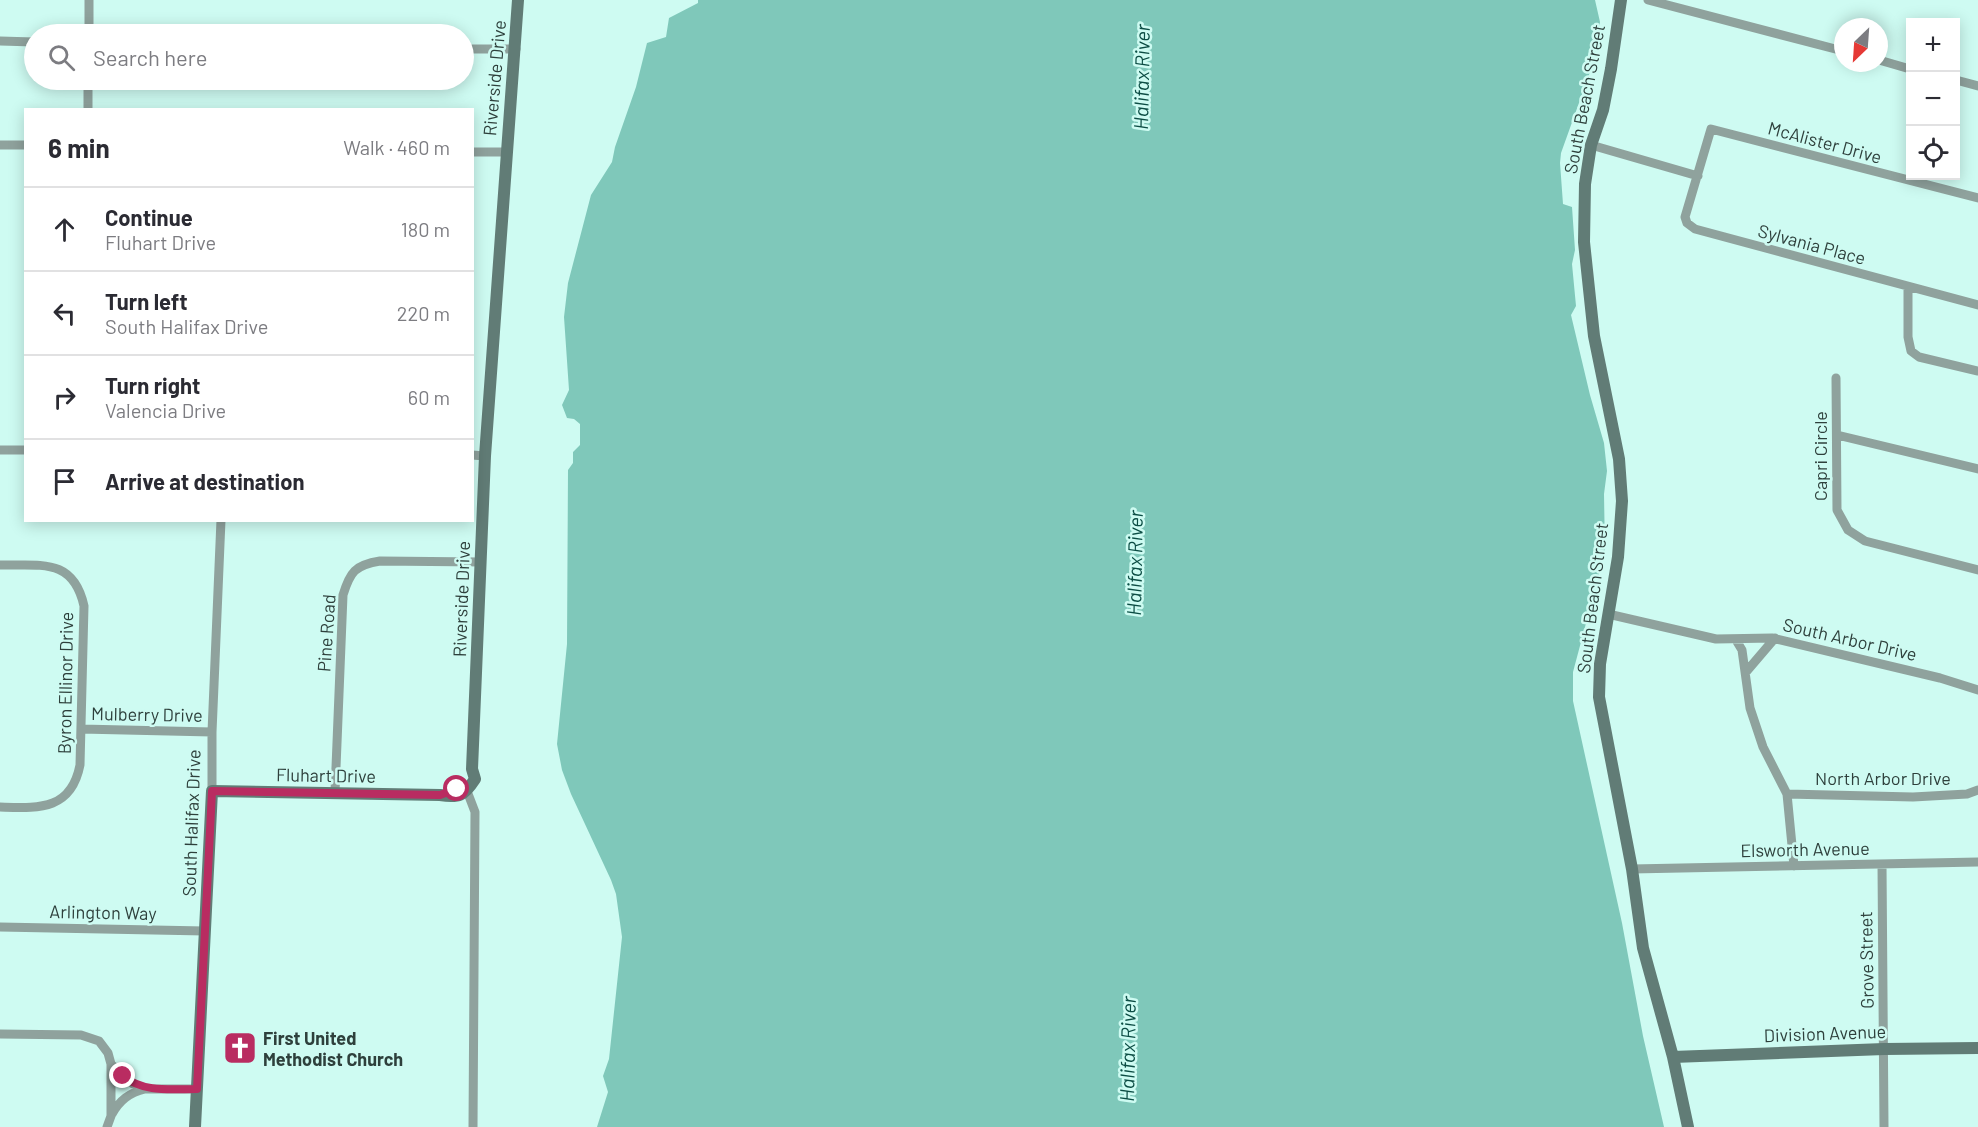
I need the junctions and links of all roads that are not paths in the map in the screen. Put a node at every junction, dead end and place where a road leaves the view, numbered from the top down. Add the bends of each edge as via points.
1 (89, 0) edge
2 (518, 0) edge
3 (1621, 0) edge
4 (1648, 0) edge
5 (89, 24) edge
6 (0, 41) edge
7 (24, 42) edge
8 (474, 49) edge
9 (516, 49) junction
10 (1834, 49) edge
11 (1888, 63) edge
12 (1906, 68) edge
13 (1960, 81) edge
14 (1978, 86) edge
15 (88, 90) edge
16 (88, 108) edge
17 (0, 145) edge
18 (24, 145) edge
19 (1592, 145) junction
20 (474, 152) edge
21 (506, 152) junction
22 (1698, 176) junction
23 (1978, 198) edge
24 (1908, 287) junction
25 (1978, 306) edge
26 (1978, 371) edge
27 (1836, 378) dead end
28 (1837, 435) junction
29 (0, 450) edge
30 (24, 450) edge
31 (479, 455) edge
32 (1978, 469) edge
33 (221, 522) edge
34 (481, 562) junction
35 (0, 565) edge
36 (1978, 570) edge
37 (1608, 614) junction
38 (1775, 638) junction
39 (1736, 640) junction
40 (1746, 672) junction
41 (1978, 690) edge
42 (81, 729) junction
43 (212, 732) junction
44 (465, 786) junction
45 (1978, 790) edge
46 (212, 791) junction
47 (335, 792) junction
48 (1787, 794) junction
49 (0, 807) edge
50 (1978, 862) edge
51 (1882, 864) junction
52 (1794, 866) junction
53 (1632, 869) junction
54 (0, 927) edge
55 (205, 931) junction
56 (0, 1034) edge
57 (1978, 1048) edge
58 (1884, 1049) junction
59 (1673, 1058) junction
60 (111, 1064) junction
61 (147, 1089) junction
62 (197, 1089) junction
63 (111, 1116) junction
64 (106, 1127) edge
65 (195, 1127) edge
66 (473, 1127) edge
67 (1688, 1127) edge
68 (1884, 1127) edge

1 - 5 street
2 - 9 street, Riverside Drive
3 - 19 street, South Beach Street via 1605,99
4 - 10 street
6 - 7 street
8 - 9 street
9 - 21 street, Riverside Drive
11 - 12 street
13 - 14 street
15 - 16 street
17 - 18 street
19 - 22 street
19 - 37 street, South Beach Street via 1585,184 1584,242 1594,336 1619,459 1622,501
20 - 21 street
21 - 31 street, Riverside Drive
22 - 23 street, McAlister Drive via 1711,129
22 - 24 street, Sylvania Place via 1685,217 1695,229
24 - 25 street, Sylvania Place
24 - 26 street via 1911,351 1919,357
27 - 28 street, Capri Circle
28 - 32 street
28 - 36 street, Capri Circle via 1837,510 1848,531 1865,541
29 - 30 street
31 - 34 street, Riverside Drive
33 - 43 street, South Halifax Drive
34 - 44 street, Riverside Drive via 472,769 475,779
34 - 47 street, Pine Road via 380,561 364,564 347,581 343,595
35 - 42 street, Byron Ellinor Drive via 52,567 70,575 77,584 84,606
37 - 39 street, South Arbor Drive via 1716,639
37 - 53 street, South Beach Street via 1599,697
38 - 39 street, South Arbor Drive
38 - 40 street
38 - 41 street, South Arbor Drive
39 - 40 street
40 - 48 street via 1750,708 1763,747
42 - 43 street, Mulberry Drive
42 - 49 street, Byron Ellinor Drive via 78,775 60,801 30,808
43 - 46 street, South Halifax Drive
44 - 47 street, Fluhart Drive via 455,797
44 - 66 street, Riverside Drive via 475,812
45 - 48 street, North Arbor Drive via 1913,797
46 - 47 street, Fluhart Drive
46 - 55 street, South Halifax Drive
48 - 52 street
50 - 51 street, Elsworth Avenue
51 - 52 street, Elsworth Avenue
51 - 58 street, Grove Street
52 - 53 street, Elsworth Avenue
53 - 59 street, South Beach Street via 1643,948
54 - 55 street, Arlington Way
55 - 62 street, South Halifax Drive
56 - 60 street via 81,1035 99,1041
57 - 58 street, Division Avenue
58 - 59 street, Division Avenue
58 - 68 street, Grove Street
59 - 67 street, South Beach Street
60 - 61 street via 133,1084
60 - 63 street
61 - 62 street
61 - 63 street via 125,1097
62 - 65 street, South Halifax Drive
63 - 64 street

